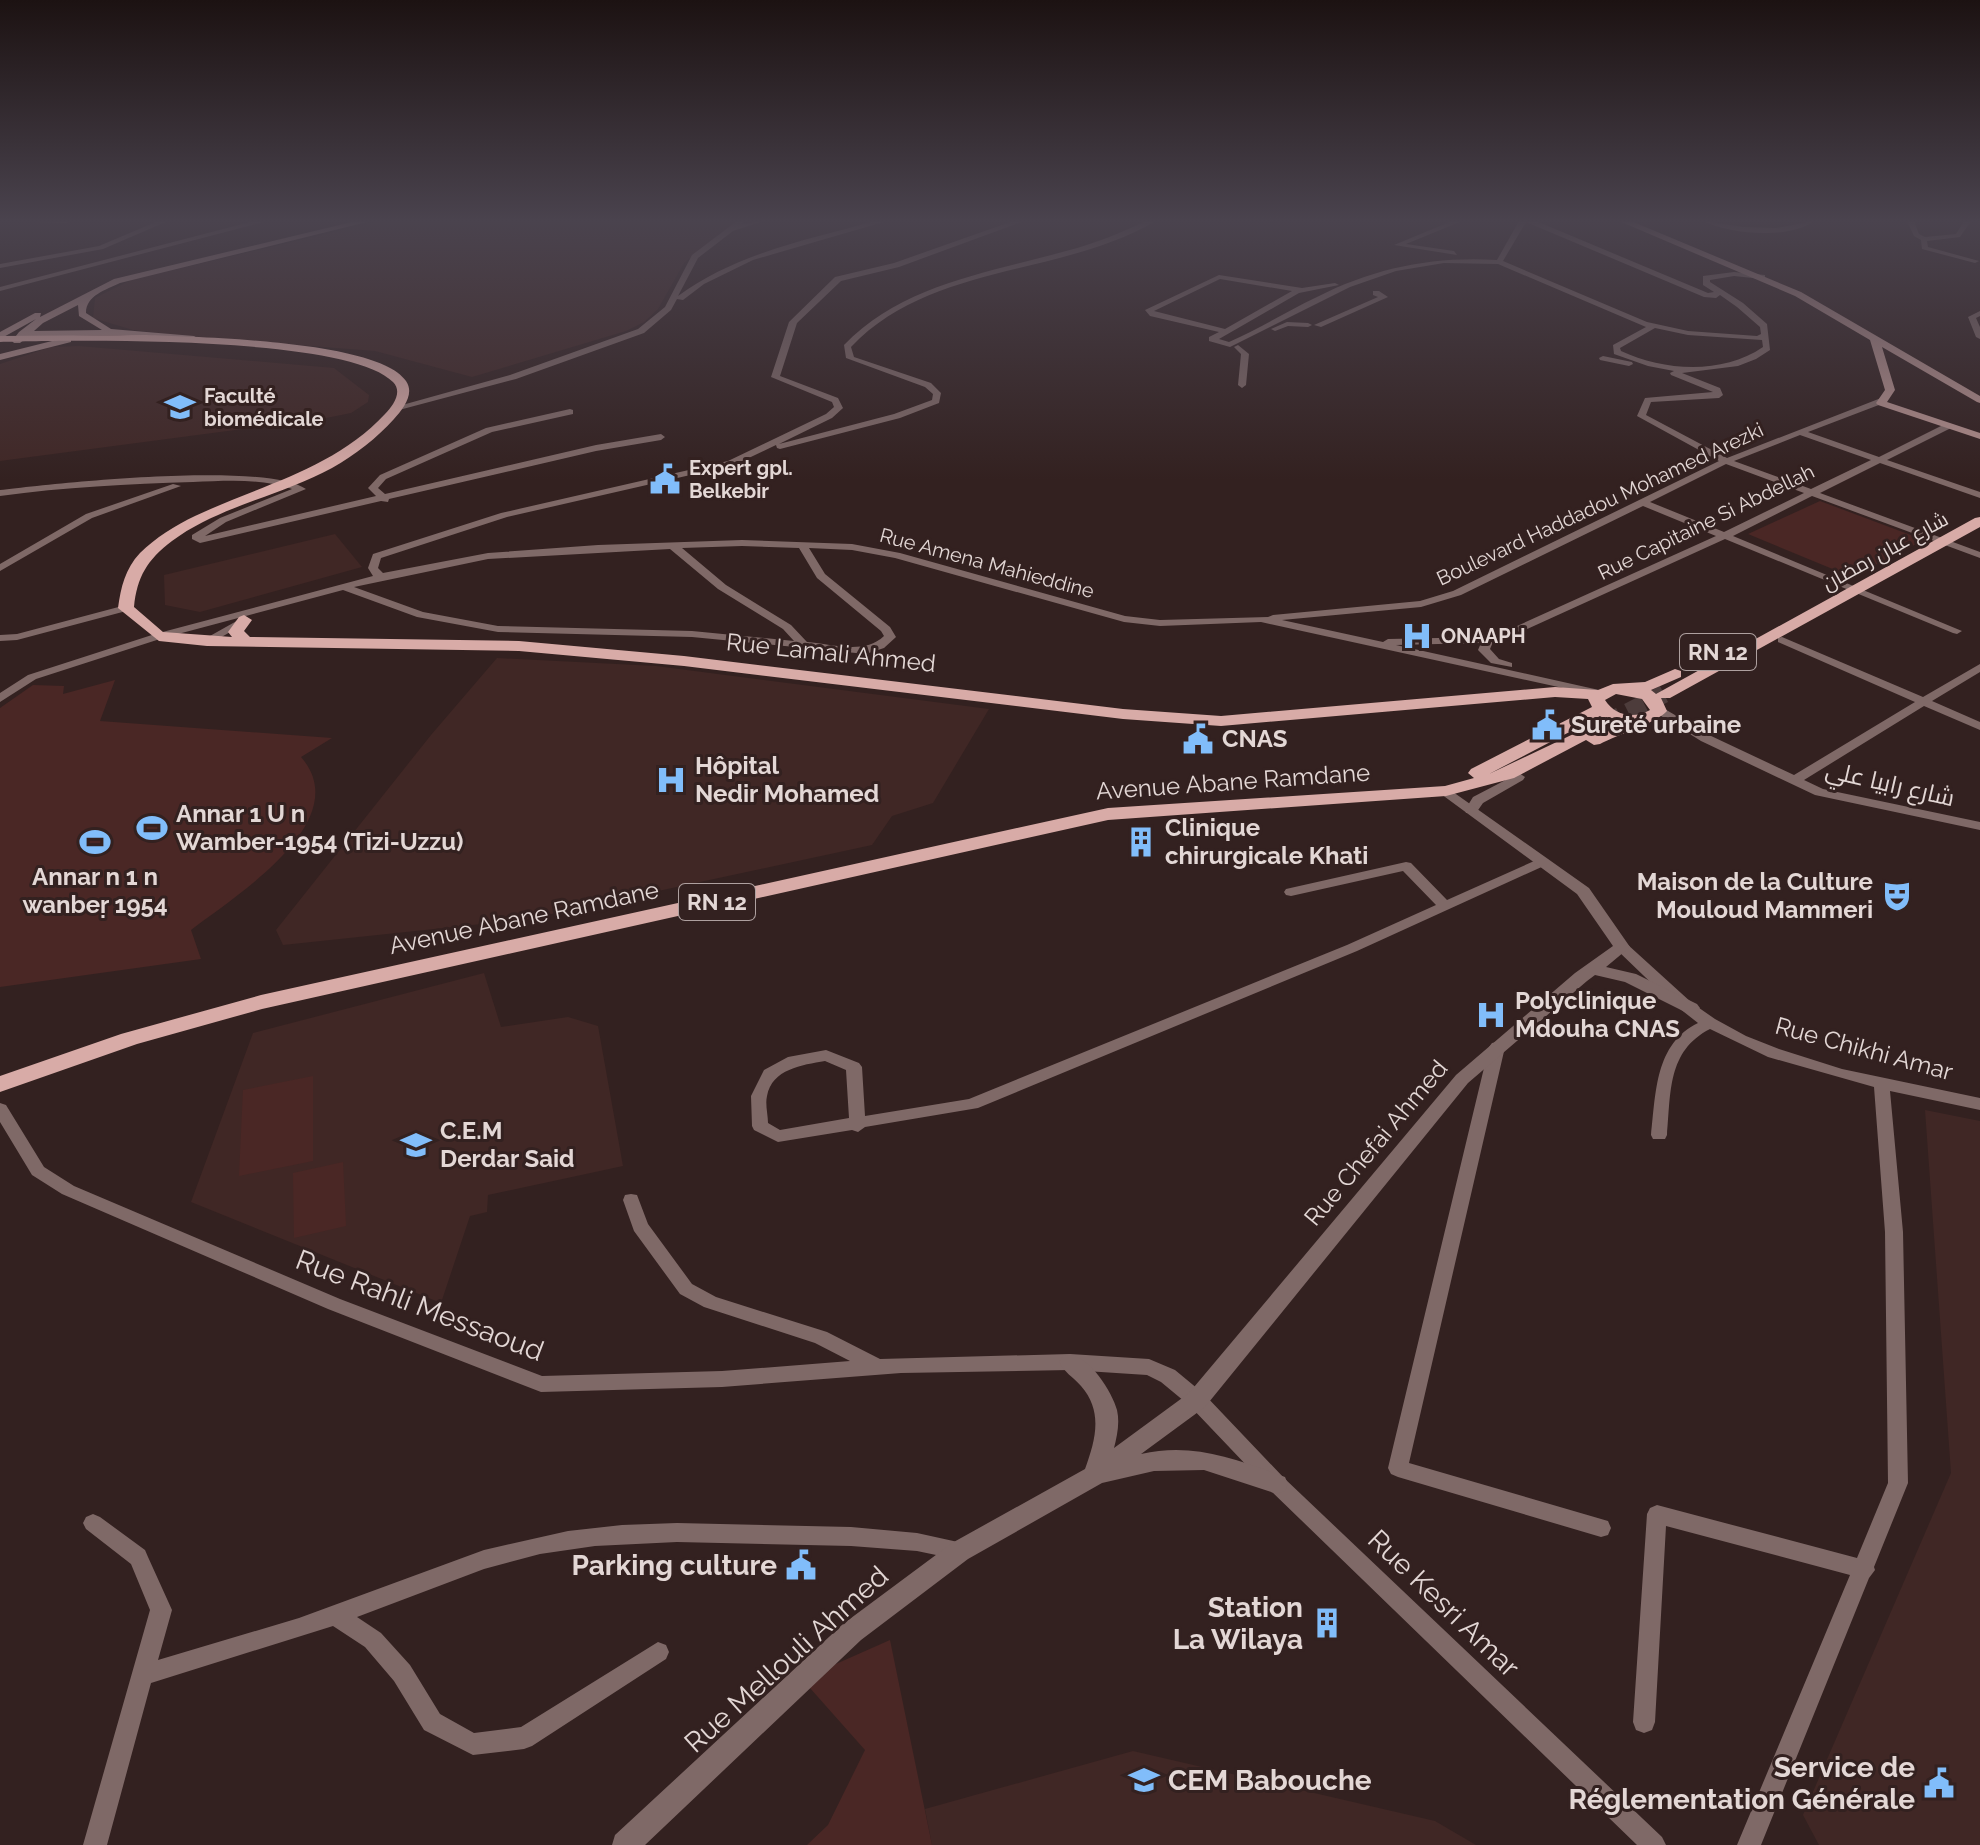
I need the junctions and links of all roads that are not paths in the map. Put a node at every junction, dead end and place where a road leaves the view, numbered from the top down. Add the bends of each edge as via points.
1 (54, 307) edge
2 (64, 307) edge
3 (82, 307) edge
4 (809, 307) edge
5 (899, 307) edge
6 (1155, 307) edge
7 (1269, 307) edge
8 (1305, 307) edge
9 (1360, 307) edge
10 (1609, 307) edge
11 (1739, 307) edge
12 (1816, 307) edge
13 (668, 308) edge
14 (1980, 313) edge
15 (1653, 326) junction
16 (1225, 331) junction
17 (120, 332) junction
18 (1765, 335) junction
19 (8, 336) edge
20 (1980, 337) edge
21 (75, 339) junction
22 (1875, 340) junction
23 (201, 341) junction
24 (1236, 345) junction
25 (0, 351) edge
26 (0, 357) edge
27 (1603, 358) dead end
28 (1690, 369) junction
29 (1676, 376) junction
30 (1242, 385) dead end
31 (1980, 400) edge
32 (1881, 401) junction
33 (399, 407) junction
34 (570, 412) dead end
35 (1948, 426) junction
36 (1802, 433) junction
37 (1980, 436) edge
38 (661, 437) dead end
39 (760, 451) junction
40 (1878, 459) junction
41 (1726, 461) junction
42 (196, 480) junction
43 (291, 483) junction
44 (1810, 492) junction
45 (0, 493) edge
46 (1980, 495) edge
47 (385, 500) junction
48 (1642, 502) junction
49 (1980, 521) edge
50 (1726, 535) junction
51 (1942, 542) junction
52 (802, 545) junction
53 (673, 546) junction
54 (1980, 555) edge
55 (0, 568) edge
56 (380, 577) junction
57 (343, 587) junction
58 (1861, 589) junction
59 (126, 608) junction
60 (267, 609) junction
61 (1810, 616) junction
62 (1261, 619) junction
63 (244, 620) junction
64 (1957, 631) dead end
65 (159, 636) junction
66 (0, 638) edge
67 (1782, 640) junction
68 (207, 641) junction
69 (245, 641) junction
70 (1372, 644) junction
71 (804, 645) junction
72 (1486, 645) junction
73 (1980, 667) edge
74 (1532, 686) junction
75 (0, 698) edge
76 (1496, 699) junction
77 (1606, 701) junction
78 (1923, 702) junction
79 (1660, 704) junction
80 (1637, 720) junction
81 (1980, 726) edge
82 (1705, 738) junction
83 (1519, 777) junction
84 (1793, 781) junction
85 (1446, 791) junction
86 (1471, 810) junction
87 (1980, 826) edge
88 (1541, 862) junction
89 (1291, 892) dead end
90 (1445, 906) junction
91 (1622, 947) junction
92 (1591, 969) junction
93 (1691, 1008) junction
94 (1710, 1023) junction
95 (1497, 1047) junction
96 (1881, 1081) junction
97 (0, 1084) edge
98 (1980, 1104) edge
99 (0, 1109) edge
100 (858, 1126) junction
101 (1659, 1135) dead end
102 (631, 1200) dead end
103 (1070, 1362) junction
104 (878, 1367) junction
105 (1197, 1400) junction
106 (1094, 1476) junction
107 (1277, 1484) junction
108 (93, 1523) dead end
109 (1601, 1528) dead end
110 (960, 1551) junction
111 (1865, 1570) junction
112 (334, 1615) junction
113 (658, 1652) dead end
114 (142, 1675) junction
115 (1644, 1722) dead end
116 (95, 1845) edge
117 (625, 1845) edge
118 (1654, 1845) edge
119 (1749, 1845) edge

1 - 19 main road
2 - 19 main road
3 - 17 main road via 85,318
4 - 39 street via 793,322 775,377 835,400 839,408
5 - 39 street via 859,331 847,347 850,358 928,385 937,393 936,401
6 - 16 street via 1149,310 1153,314
7 - 16 street
8 - 24 street
9 - 24 street via 1318,325 1287,324
10 - 15 street
11 - 18 street via 1764,326
12 - 22 main road
13 - 33 street via 641,331 610,345
14 - 20 street via 1972,317
15 - 18 street via 1734,339
15 - 28 street via 1616,347 1617,352 1649,364
16 - 24 street via 1212,339
17 - 19 main road
17 - 23 main road
18 - 28 street via 1767,348 1758,355 1717,368
19 - 21 main road
19 - 23 main road
19 - 25 main road
21 - 23 main road
21 - 26 main road
22 - 31 main road
22 - 32 main road via 1889,388
23 - 33 main road via 373,362 399,380
24 - 30 street via 1245,352
27 - 29 street
28 - 29 street via 1675,372
29 - 41 street via 1719,395 1648,400 1641,416
32 - 35 main road
32 - 36 street, Boulevard Haddadou Mohamed Arezki
33 - 43 main road via 357,445
34 - 47 street via 489,430 383,477 373,488
35 - 37 main road
35 - 40 street, Rue Capitaine Si Abdellah
36 - 40 street
36 - 41 street, Boulevard Haddadou Mohamed Arezki
38 - 47 street
39 - 56 street via 731,463 593,492 429,537 377,556 373,568
40 - 44 street, Rue Capitaine Si Abdellah
40 - 46 street
41 - 44 street
41 - 48 street, Boulevard Haddadou Mohamed Arezki
42 - 43 street
42 - 45 street
42 - 55 street via 89,516
43 - 47 street via 301,489 223,520 196,537 221,537
43 - 59 main road via 174,534 133,571 124,590
44 - 50 street, Rue Capitaine Si Abdellah
44 - 51 street
48 - 50 street
48 - 62 street, Boulevard Haddadou Mohamed Arezki via 1457,593 1421,604
49 - 51 main road, شارع عبان رمضان / RN 12
50 - 58 street
50 - 72 street, Rue Capitaine Si Abdellah
51 - 54 street
51 - 58 main road, شارع عبان رمضان / RN 12
52 - 53 street, Rue Amena Mahieddine
52 - 62 street, Rue Amena Mahieddine via 896,555 1124,619
52 - 71 street via 821,576 890,637 866,651
53 - 56 street, Rue Amena Mahieddine via 488,556
53 - 71 street via 722,587 787,627
56 - 57 street, Rue Amena Mahieddine
57 - 60 street, Rue Amena Mahieddine
57 - 71 street via 421,615 498,629 692,634
58 - 61 main road, شارع عبان رمضان / RN 12
58 - 64 street
59 - 65 main road
59 - 66 street
60 - 63 street, Rue Amena Mahieddine
60 - 65 street, Rue Amena Mahieddine
61 - 67 main road, RN 12 via 1800,631
61 - 77 main road, Avenue Abane Ramdane / RN 12 via 1782,621 1649,686
61 - 79 main road, RN 12
62 - 70 street, Rue Amena Mahieddine
63 - 68 street, Rue Amena Mahieddine
63 - 69 main road via 236,632
65 - 68 main road, Rue Lamali Ahmed
65 - 75 street, Rue Amena Mahieddine via 32,677
67 - 78 street
67 - 79 main road, RN 12
68 - 69 main road, Rue Lamali Ahmed
69 - 76 main road, Rue Lamali Ahmed via 519,646 1221,721
70 - 72 street via 1461,638
70 - 74 street, Rue Amena Mahieddine
72 - 77 street via 1499,662
73 - 78 street
74 - 76 main road, Rue Lamali Ahmed
74 - 77 main road, Rue Lamali Ahmed
76 - 77 main road, Rue Lamali Ahmed
77 - 79 main road via 1647,695
77 - 80 main road
77 - 85 main road, Avenue Abane Ramdane / RN 12 via 1508,774
78 - 81 street
78 - 84 street
79 - 80 main road, Avenue Abane Ramdane
79 - 82 street
80 - 82 street
80 - 83 main road, Avenue Abane Ramdane / RN 12
82 - 84 street, شارع رابيا علي
83 - 85 main road, Avenue Abane Ramdane / RN 12 via 1472,793
83 - 86 street via 1478,800
84 - 87 street, شارع رابيا علي via 1847,801
85 - 86 street, Rue Chikhi Amar
85 - 97 main road, Avenue Abane Ramdane / RN 12 via 1108,814 261,1002 129,1039
86 - 88 street, Rue Chikhi Amar
88 - 90 street
88 - 91 street, Rue Chikhi Amar via 1583,891
89 - 90 street via 1406,866
90 - 100 street via 972,1104
91 - 92 street, Rue Chefai Ahmed
91 - 93 street, Rue Chikhi Amar
92 - 93 street via 1638,981
92 - 95 street, Rue Chefai Ahmed
93 - 94 street, Rue Chikhi Amar
94 - 96 street, Rue Chikhi Amar via 1814,1066
94 - 101 street via 1689,1030 1669,1060
95 - 105 street, Rue Chefai Ahmed via 1462,1079
95 - 109 street via 1398,1468
96 - 98 street, Rue Chikhi Amar
96 - 111 street via 1894,1232 1898,1483
99 - 104 street, Rue Rahli Messaoud via 38,1171 68,1190 334,1304 541,1384 722,1379
100 - 100 street via 854,1067 826,1055 793,1061 770,1074 759,1096 760,1126 778,1136
102 - 104 street via 640,1226 686,1289 710,1302 821,1337
103 - 104 street, Rue Rahli Messaoud
103 - 105 street, Rue Rahli Messaoud via 1149,1367
103 - 106 street via 1094,1381 1108,1417 1109,1434
105 - 106 street, Rue Mellouli Ahmed
105 - 107 street, Rue Kesri Amar
106 - 107 street via 1154,1461 1204,1460
106 - 110 street, Rue Mellouli Ahmed
107 - 118 street, Rue Kesri Amar
108 - 114 street via 138,1557 161,1610
110 - 112 street via 927,1541 820,1535 670,1532 569,1539 502,1554
110 - 117 street, Rue Mellouli Ahmed via 852,1632
111 - 115 street via 1657,1514
111 - 119 street
112 - 113 street via 373,1640 402,1673 432,1722 473,1744 524,1738
112 - 114 street
114 - 116 street

